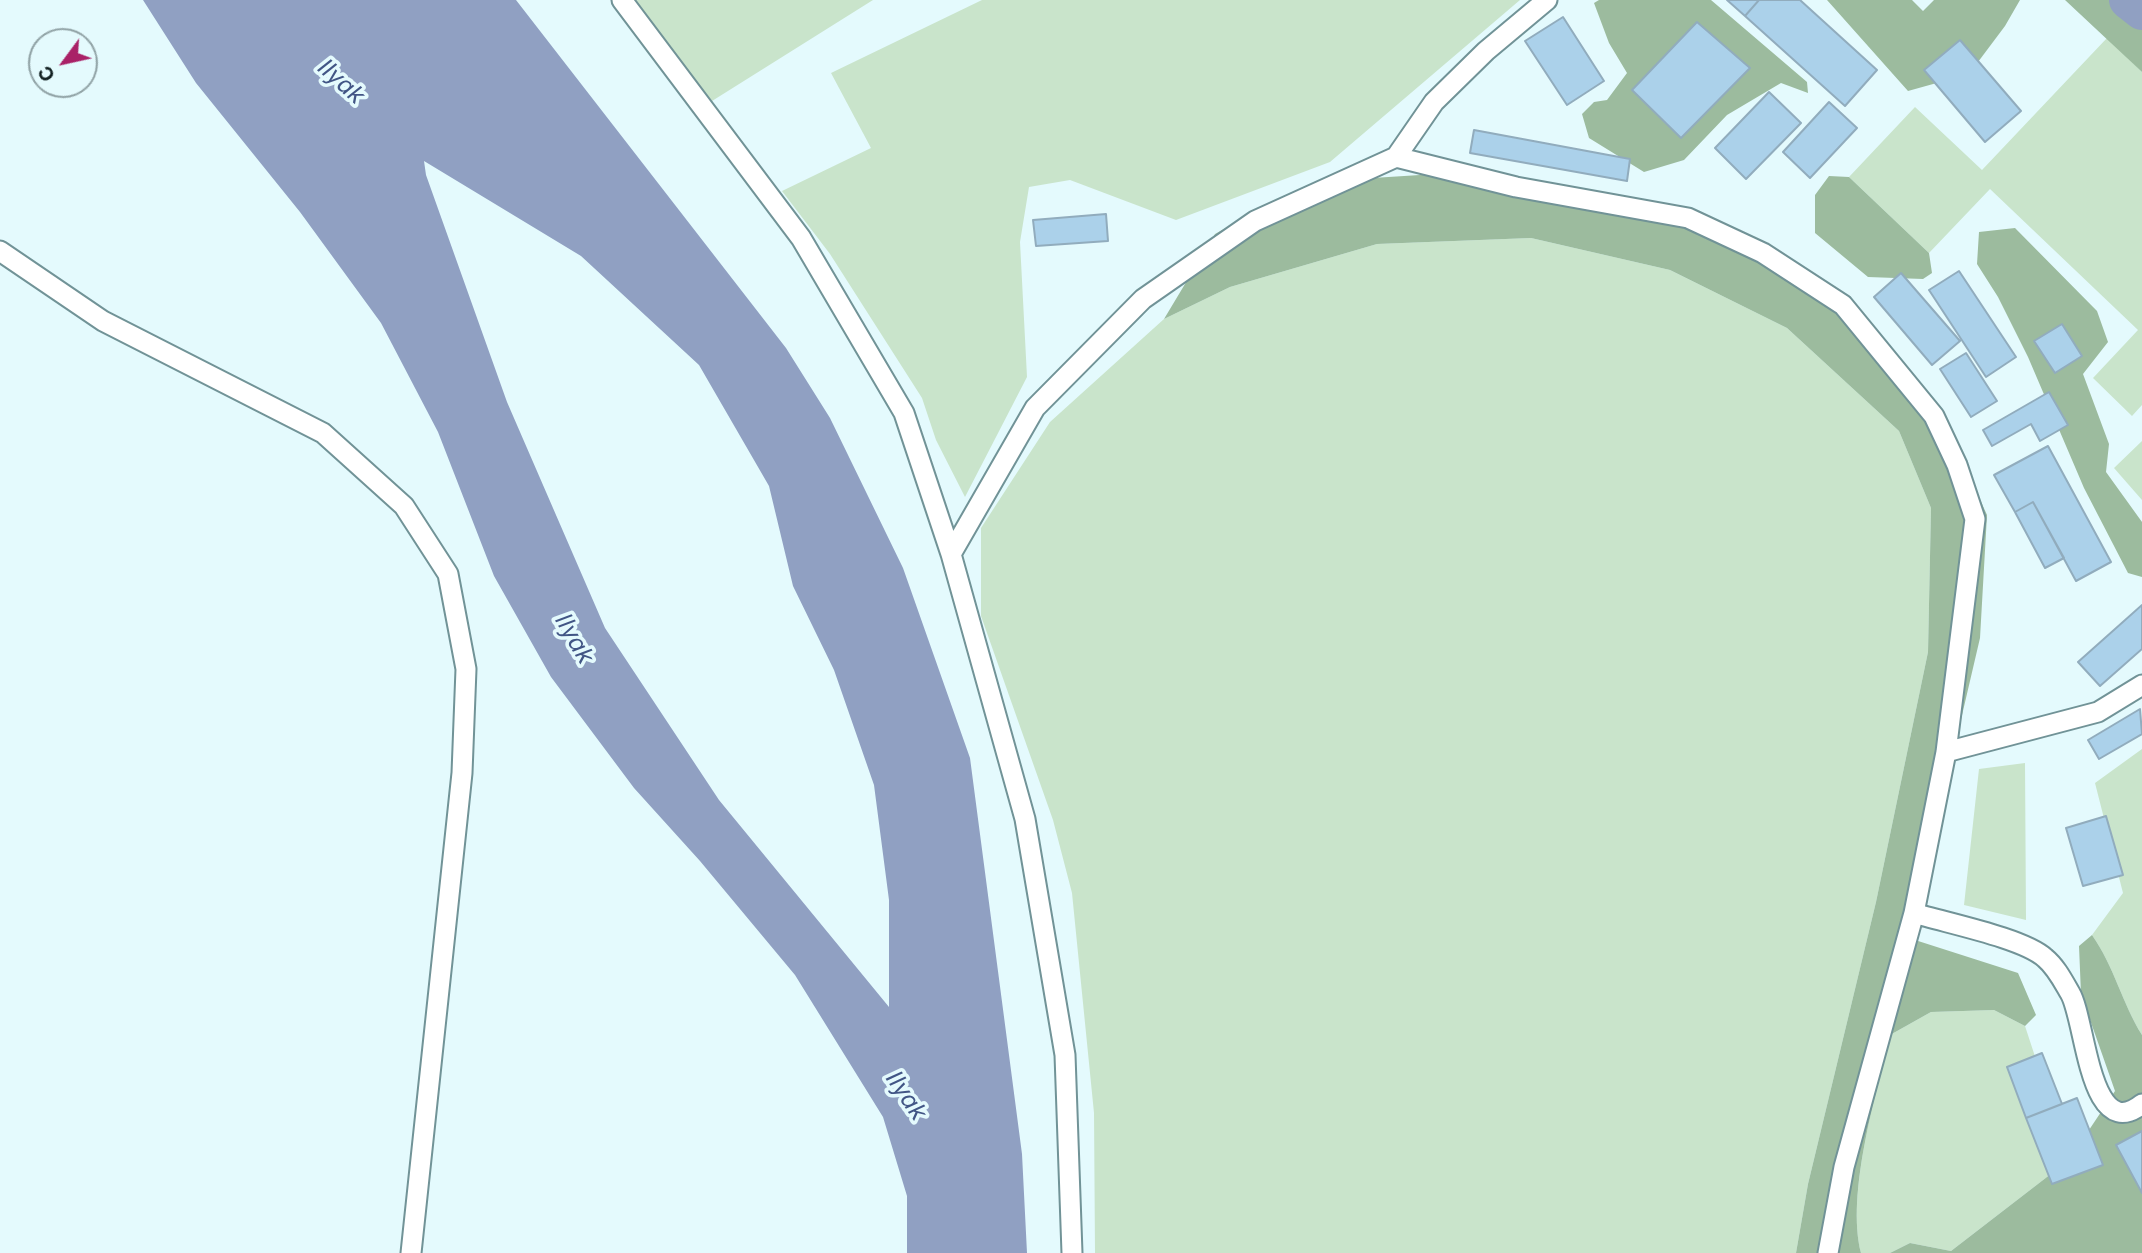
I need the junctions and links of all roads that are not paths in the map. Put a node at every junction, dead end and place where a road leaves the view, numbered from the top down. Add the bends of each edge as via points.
1 (622, 0) edge
2 (1548, 0) edge
3 (1396, 157) junction
4 (0, 251) edge
5 (951, 554) junction
6 (2142, 685) edge
7 (1947, 752) junction
8 (1914, 913) junction
9 (2142, 1104) edge
10 (411, 1253) edge
11 (1072, 1253) edge
12 (1828, 1253) edge

1 - 5 lane via 801,238 904,413
2 - 3 lane via 1434,102
3 - 5 lane via 1255,221 1143,299 1035,408
3 - 7 lane via 1516,187 1688,218 1763,253 1843,305 1934,416 1975,519
4 - 10 lane via 103,321 323,433 404,506 448,574 466,668 462,773
5 - 11 lane via 1027,832 1065,1055
6 - 7 lane via 2098,712
7 - 8 lane
8 - 9 lane via 2023,946 2044,957 2073,997 2098,1092 2119,1114 2130,1114
8 - 12 lane via 1844,1167

